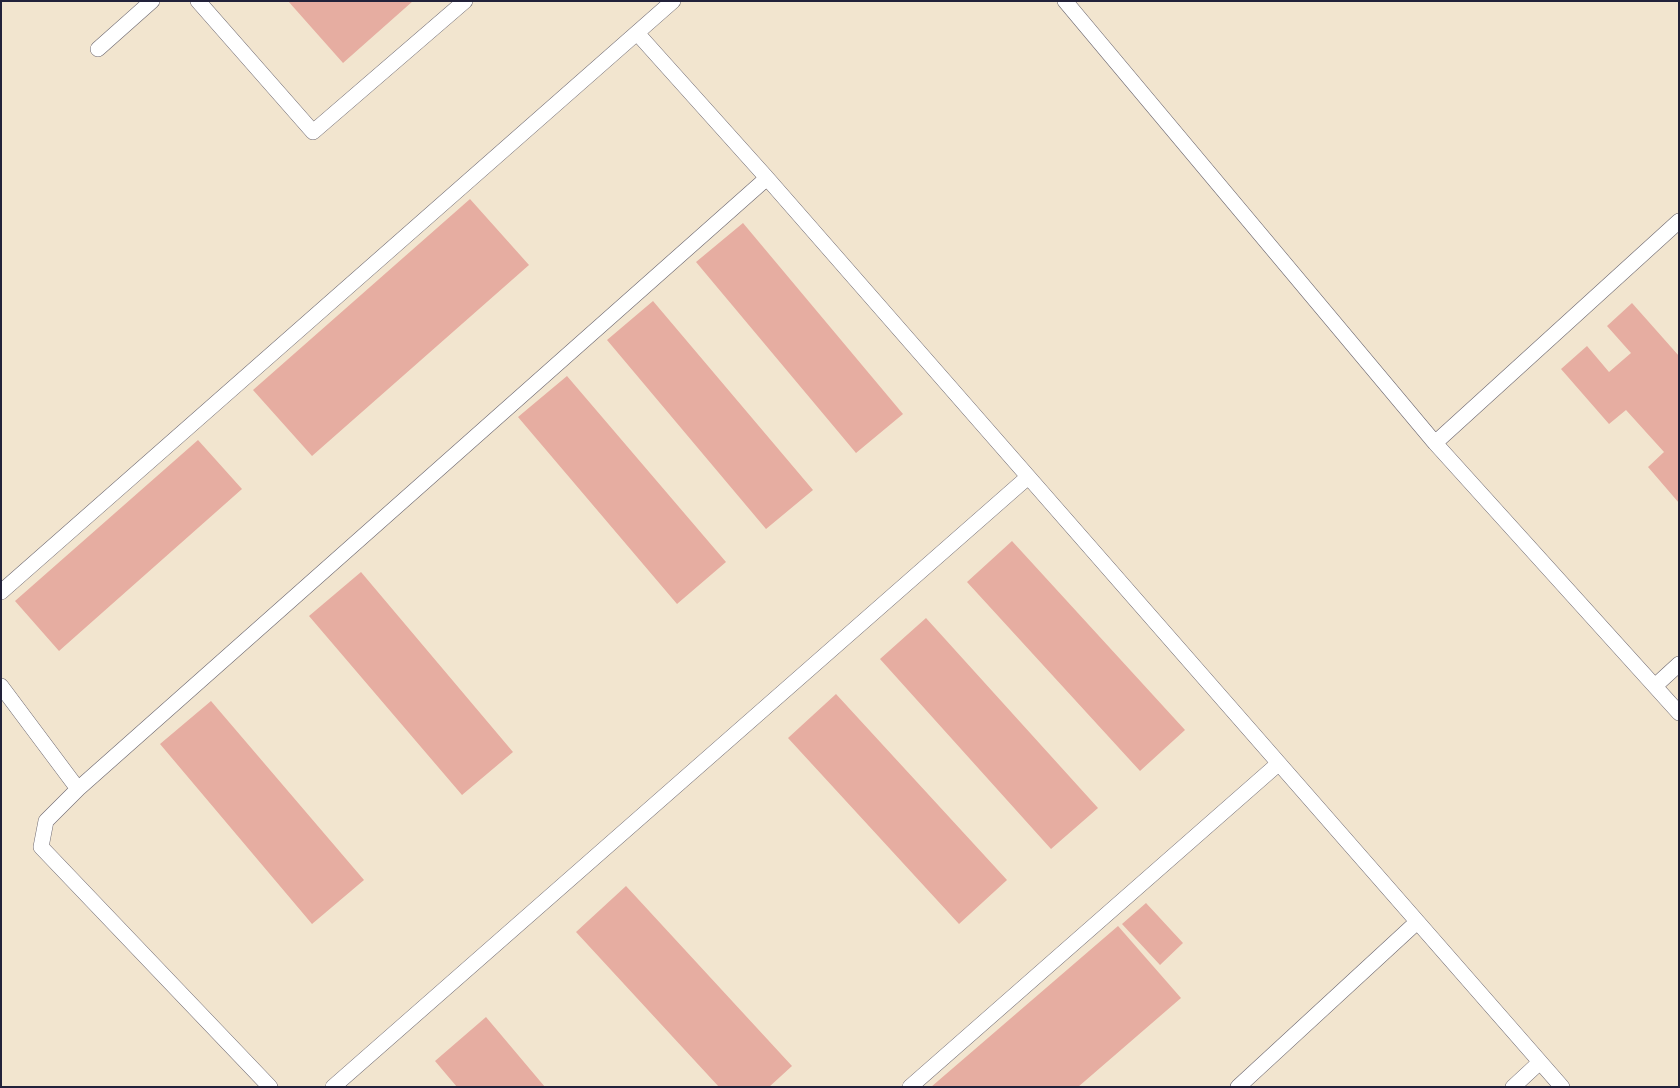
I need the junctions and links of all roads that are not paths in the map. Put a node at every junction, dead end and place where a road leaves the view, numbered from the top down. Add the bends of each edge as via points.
1 (152, 1) edge
2 (198, 1) edge
3 (465, 1) edge
4 (673, 1) edge
5 (1065, 1) edge
6 (637, 33) junction
7 (98, 49) dead end
8 (767, 178) junction
9 (1679, 221) edge
10 (1435, 443) junction
11 (1028, 477) junction
12 (1, 592) edge
13 (1679, 664) edge
14 (1, 686) edge
15 (1655, 686) junction
16 (1679, 713) edge
17 (1278, 764) junction
18 (78, 789) junction
19 (1417, 922) junction
20 (1540, 1062) junction
21 (270, 1087) edge
22 (333, 1087) edge
23 (910, 1087) edge
24 (1238, 1087) edge
25 (1513, 1087) edge
26 (1562, 1087) edge

1 - 7 lane
2 - 3 lane via 313,132
4 - 6 lane
5 - 10 lane
6 - 8 lane
6 - 12 lane
8 - 11 lane
8 - 18 lane
9 - 10 lane
10 - 15 lane
11 - 17 lane
11 - 22 lane
13 - 15 lane
14 - 18 lane
15 - 16 lane
17 - 19 lane
17 - 23 lane
18 - 21 lane via 46,821 42,848
19 - 20 lane
19 - 24 lane
20 - 25 lane
20 - 26 lane

